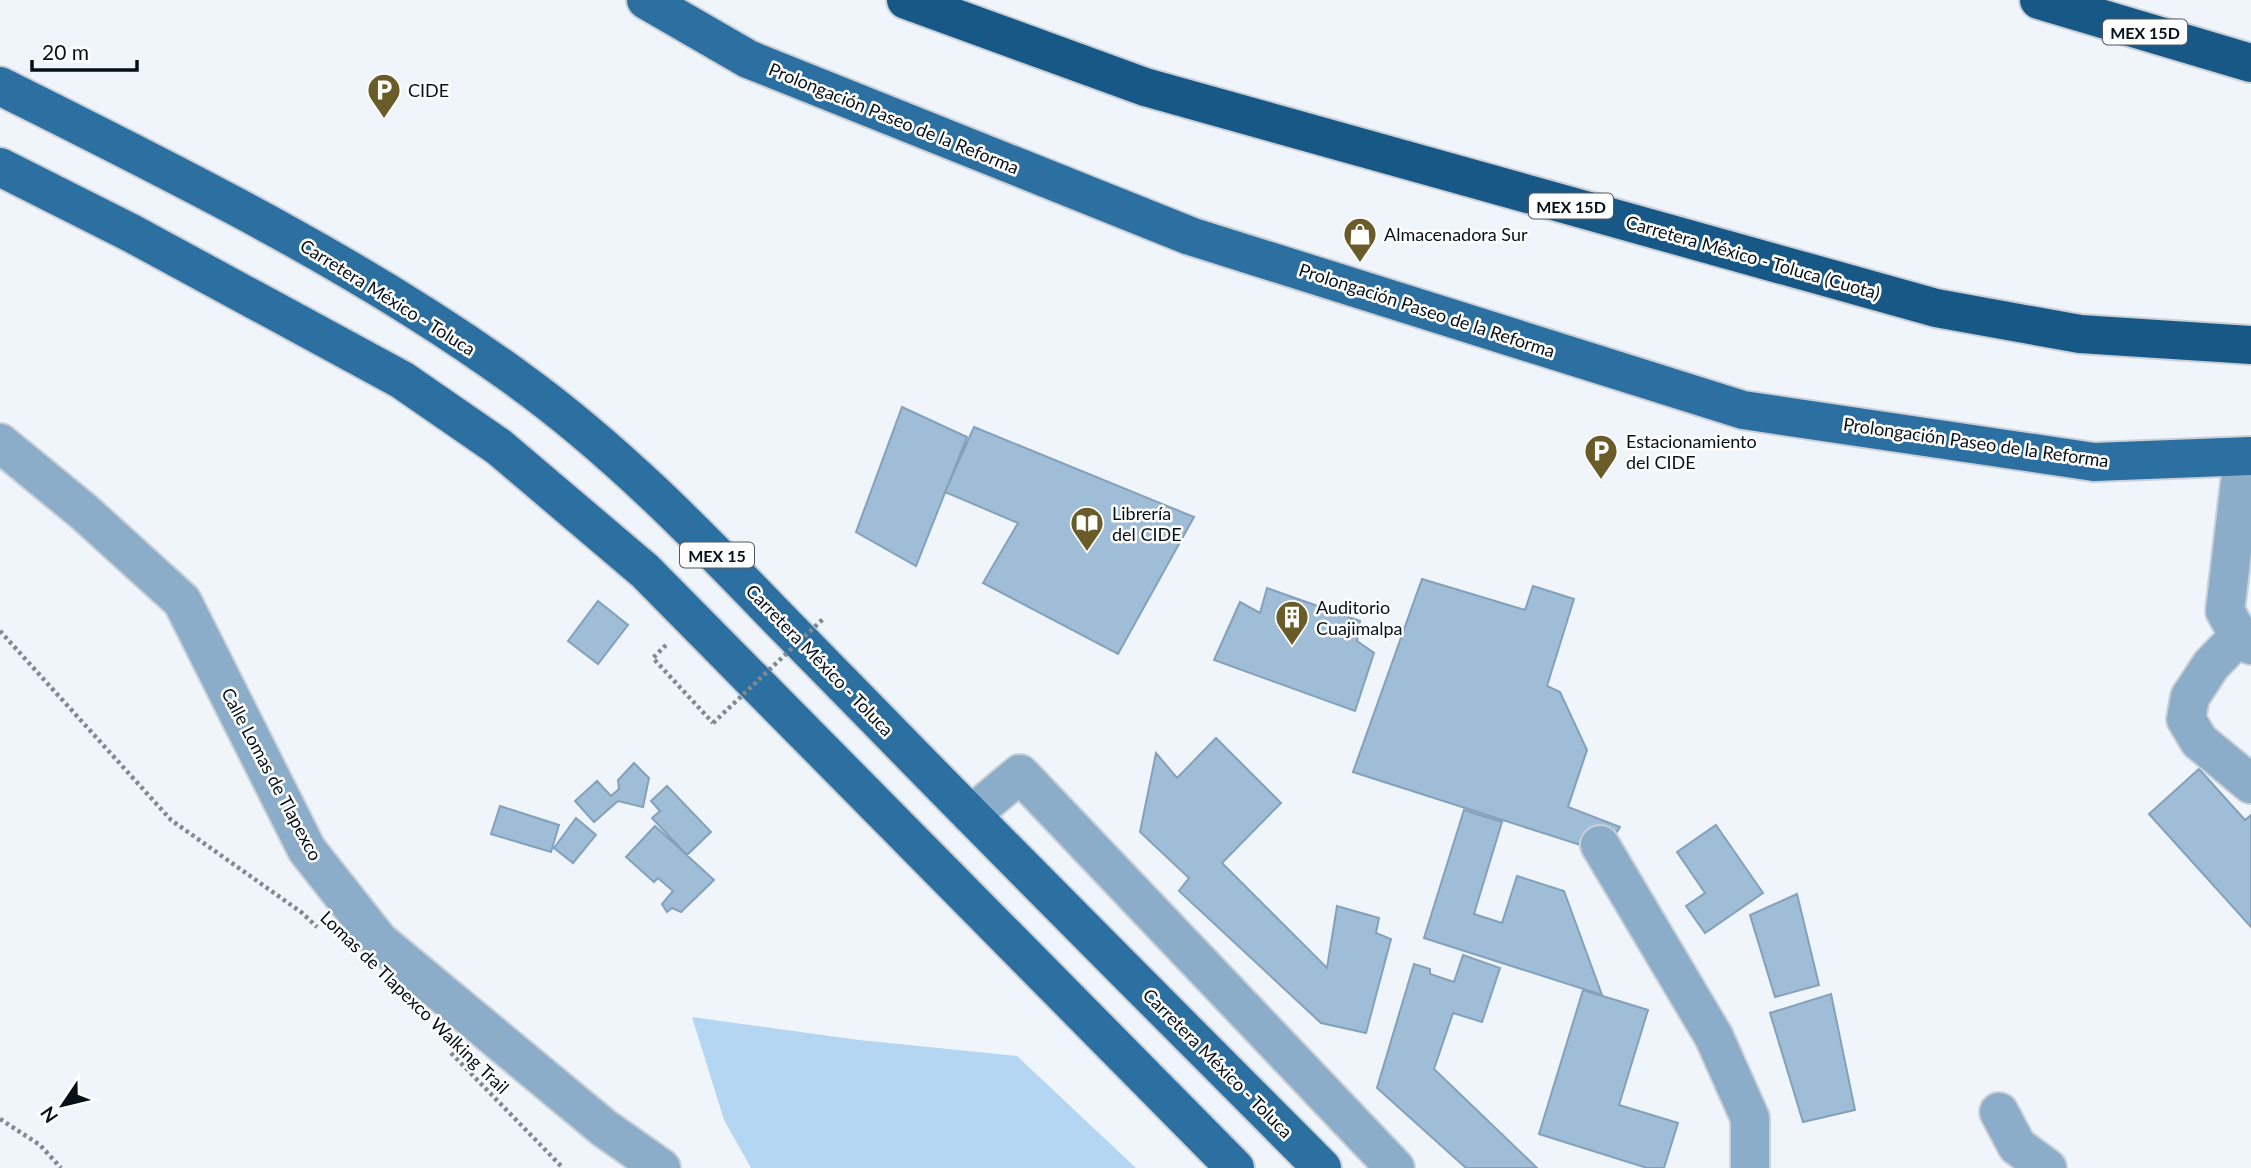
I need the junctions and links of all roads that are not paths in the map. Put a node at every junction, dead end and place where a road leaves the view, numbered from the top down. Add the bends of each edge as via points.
1 (646, 0) edge
2 (906, 0) edge
3 (2039, 0) edge
4 (2251, 63) edge
5 (0, 86) edge
6 (0, 167) edge
7 (2251, 345) edge
8 (0, 443) edge
9 (2247, 456) edge
10 (2244, 516) edge
11 (2245, 641) edge
12 (2251, 784) edge
13 (971, 815) junction
14 (1600, 845) dead end
15 (2000, 1111) dead end
16 (661, 1168) edge
17 (1235, 1168) edge
18 (1322, 1168) edge
19 (1395, 1168) edge
20 (1750, 1168) edge
21 (2047, 1168) edge

1 - 9 main road, Prolongación Paseo de la Reforma via 748,59 1191,236 1743,410 2094,462
2 - 7 highway, Carretera México - Toluca (Cuota) / MEX 15D via 1145,87 1936,308 2080,334
3 - 4 highway, MEX 15D
5 - 13 main road, Carretera México - Toluca / MEX 15 via 318,252 520,380 600,444 690,527
6 - 17 main road via 402,380 499,447 645,571
8 - 16 street, Calle Lomas de Tlapexco via 181,601 307,850 379,941 604,1128
9 - 10 street
10 - 11 street via 2225,611
11 - 12 street via 2211,665 2190,697 2186,719 2199,741
13 - 18 main road, Carretera México - Toluca / MEX 15
13 - 19 street via 1020,774
14 - 20 street via 1714,1037 1751,1118
15 - 21 street via 2017,1146

